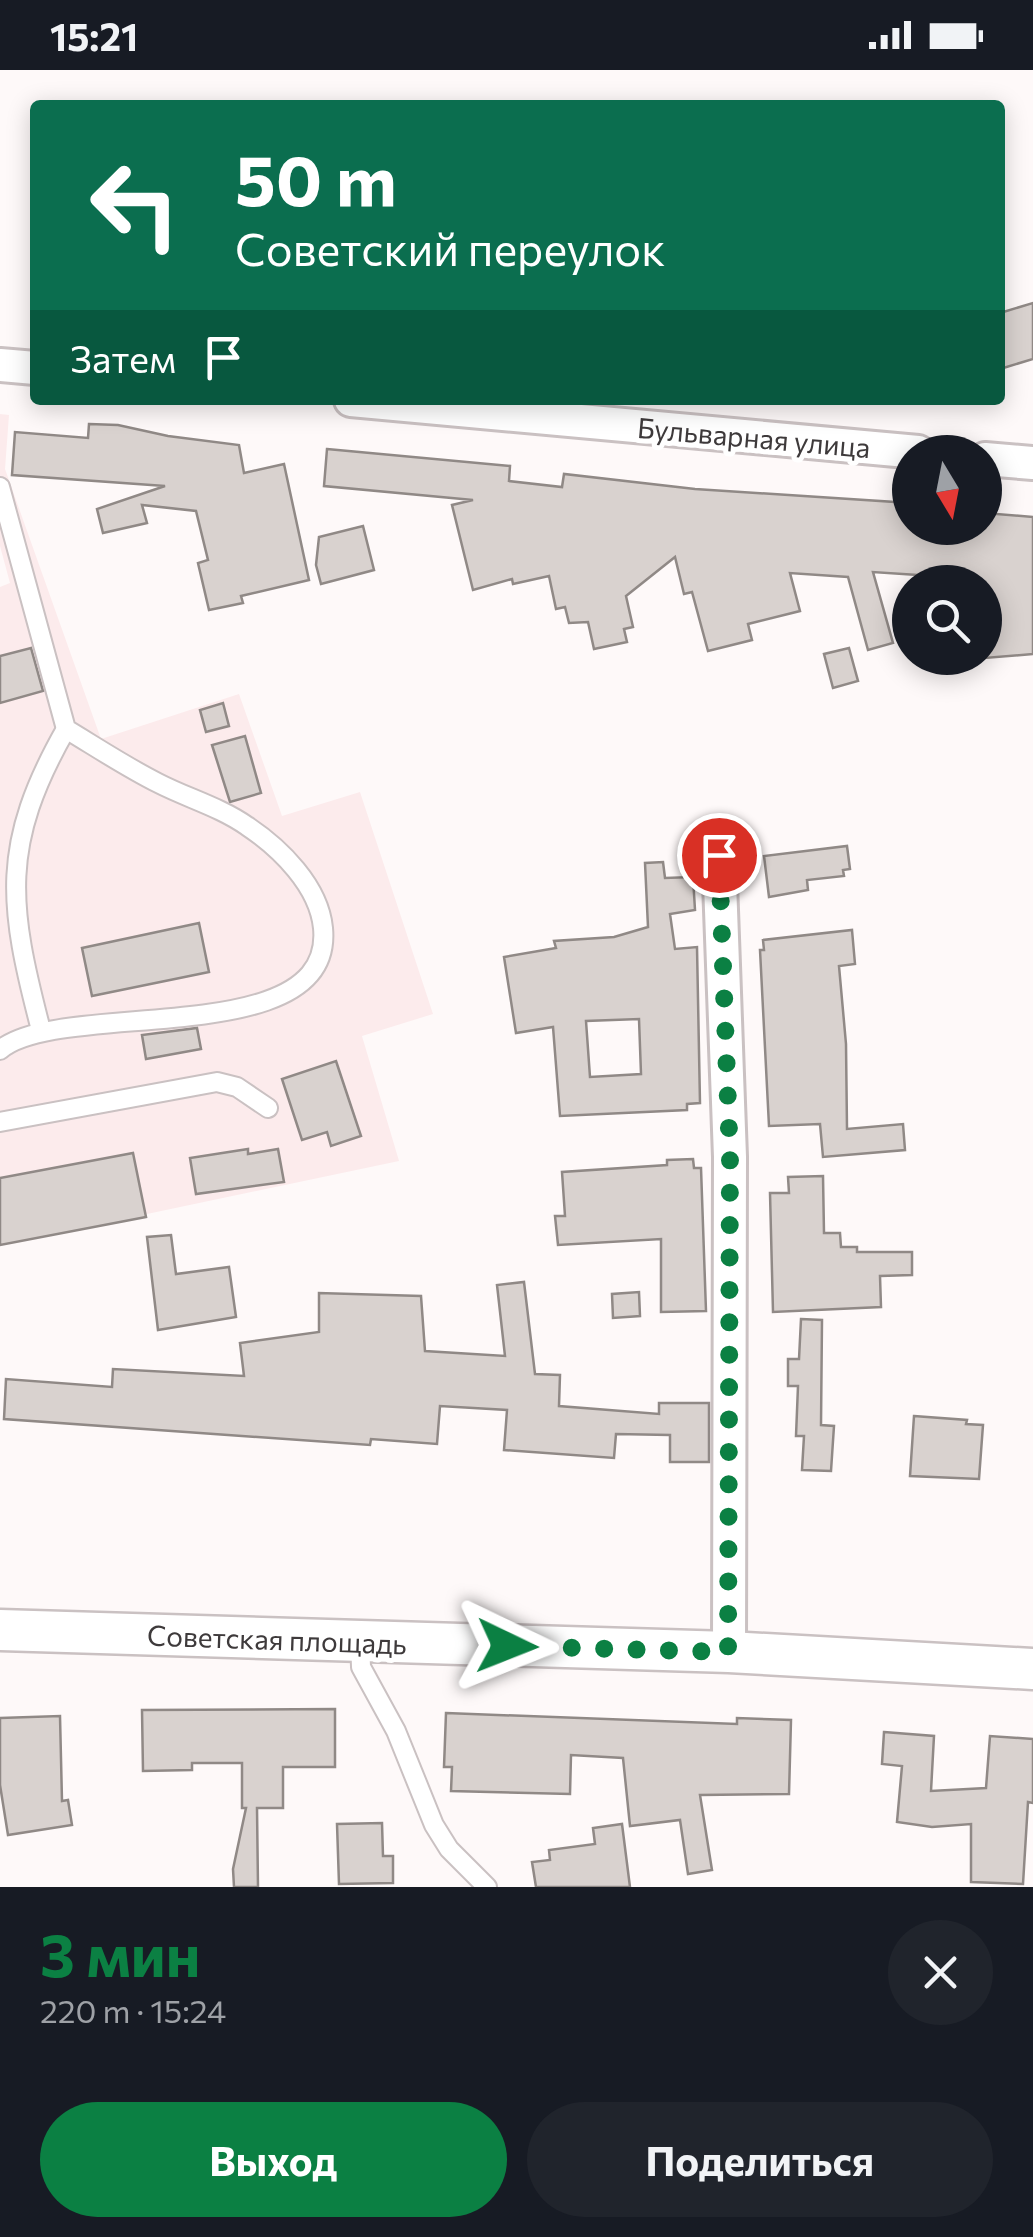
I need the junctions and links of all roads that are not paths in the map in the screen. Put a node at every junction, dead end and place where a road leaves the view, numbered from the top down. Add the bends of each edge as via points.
1 (0, 364) edge
2 (30, 367) edge
3 (406, 405) edge
4 (892, 450) edge
5 (1002, 460) edge
6 (1033, 463) edge
7 (0, 487) edge
8 (66, 729) junction
9 (719, 855) dead end
10 (42, 1030) junction
11 (0, 1050) edge
12 (268, 1108) dead end
13 (0, 1122) edge
14 (0, 1630) edge
15 (360, 1641) junction
16 (728, 1652) junction
17 (1033, 1669) edge
18 (487, 1887) edge

1 - 2 street
3 - 4 street, Бульварная улица
5 - 6 street
7 - 8 lane
8 - 10 lane via 24,798 10,861 17,935
8 - 10 lane via 147,778 226,813 270,844 308,887 324,939 304,980 264,1000 140,1024
9 - 16 street via 730,1158
10 - 11 lane
12 - 13 lane via 237,1086 217,1082
14 - 15 street, Советская площадь
15 - 16 street, Советская площадь
15 - 18 lane via 361,1667 434,1825
16 - 17 street, Советская площадь

